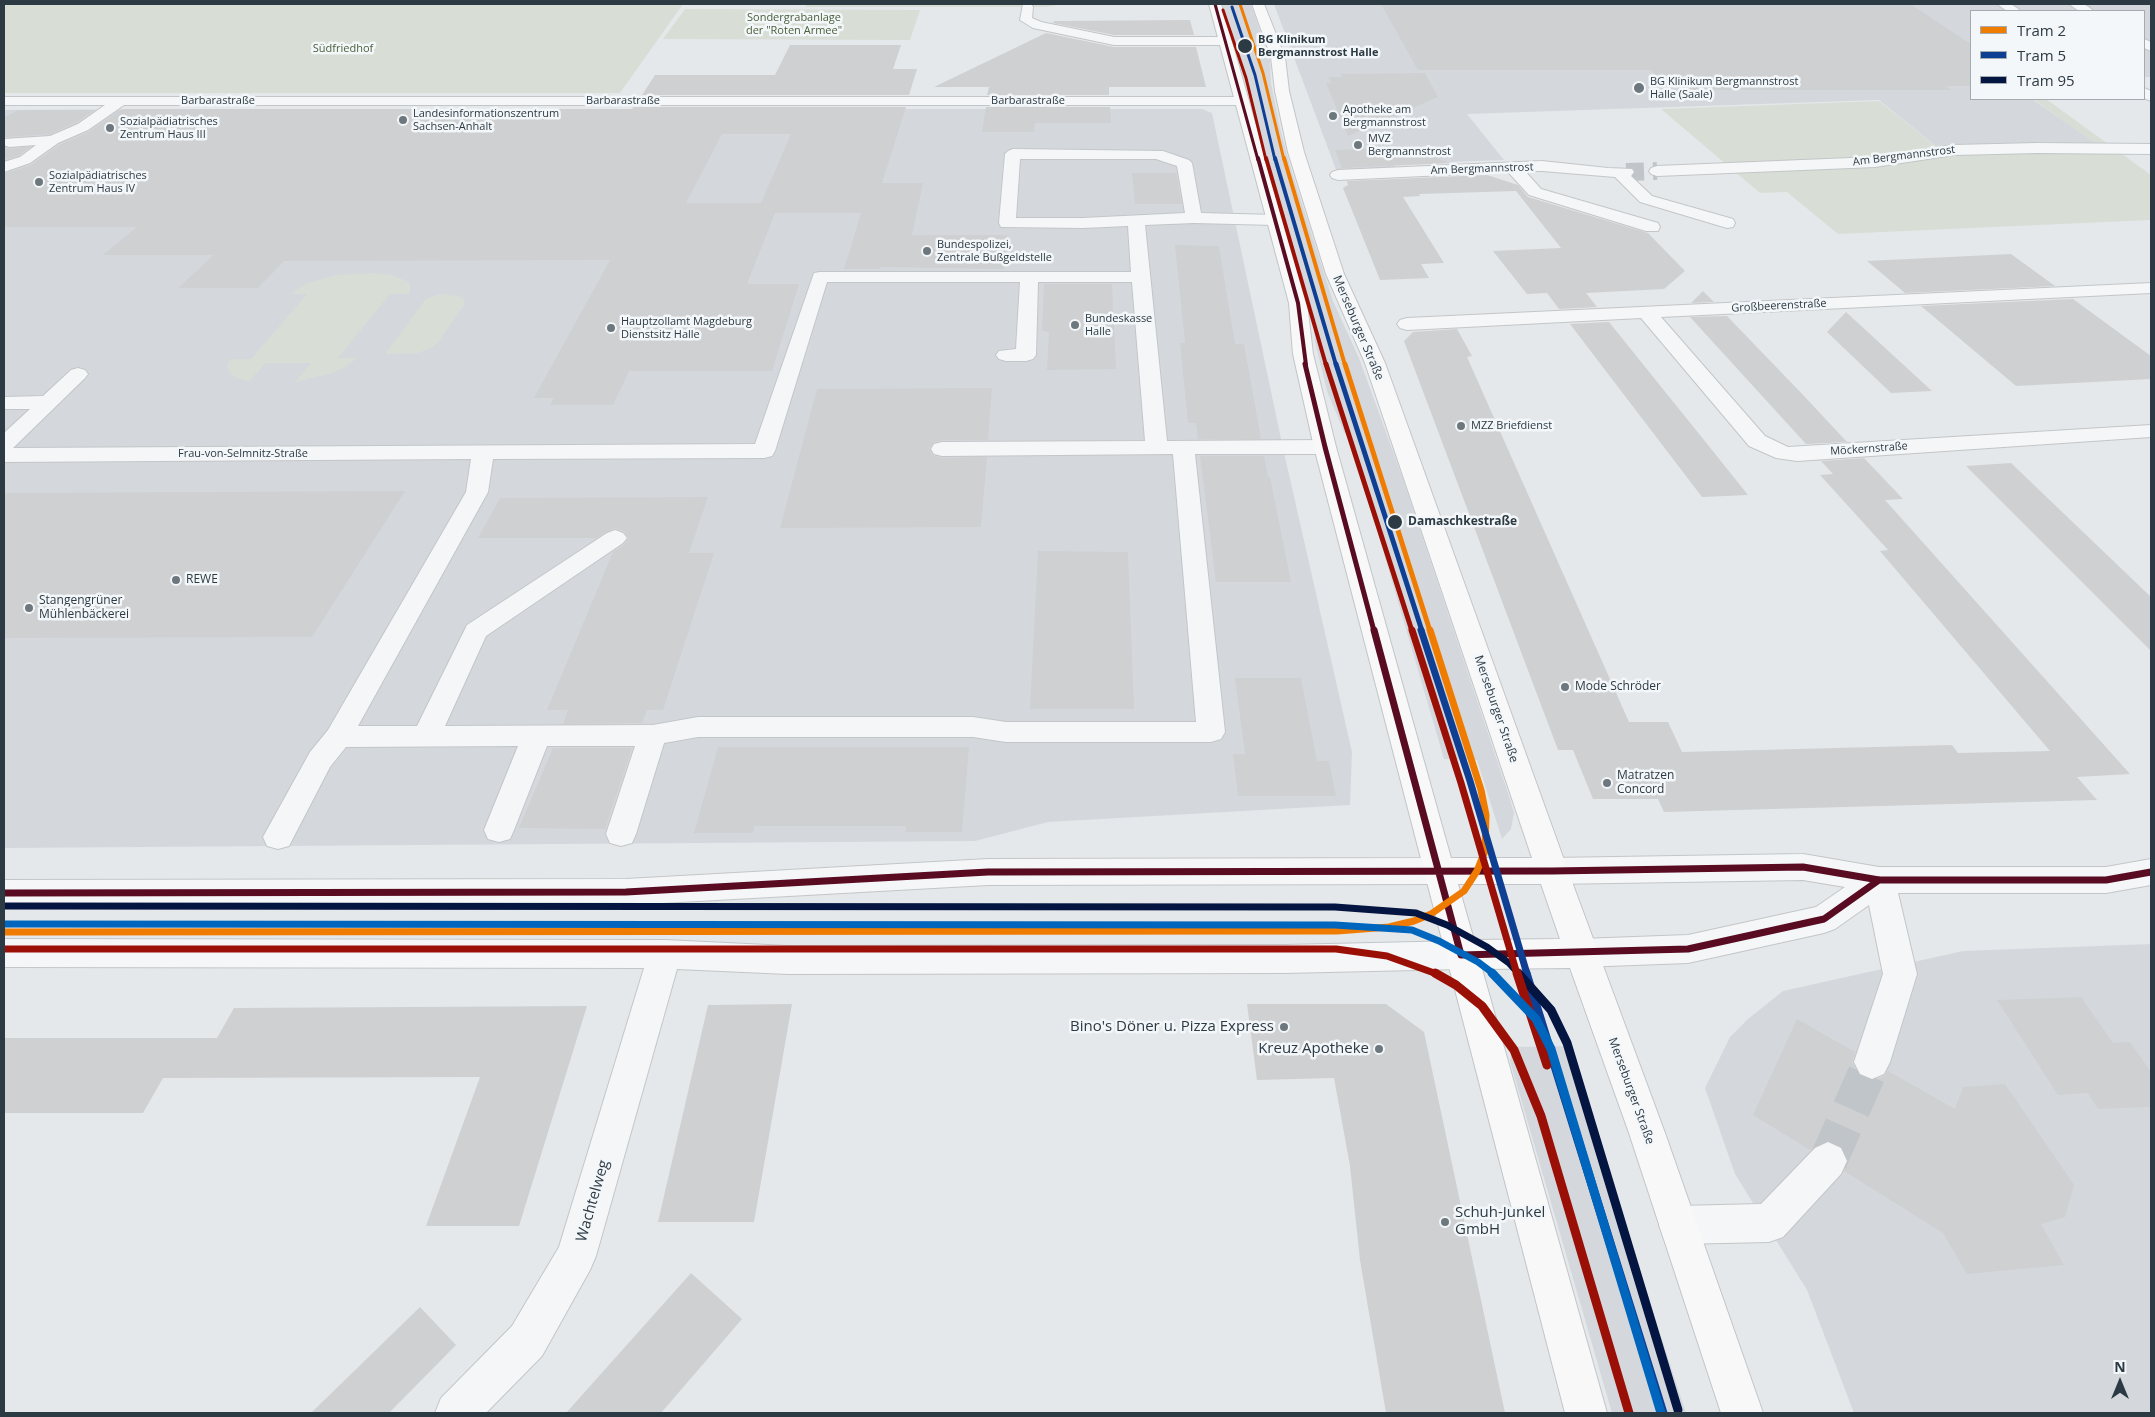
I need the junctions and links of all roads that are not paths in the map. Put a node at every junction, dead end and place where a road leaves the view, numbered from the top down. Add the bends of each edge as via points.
1 (1214, 4) edge
2 (1258, 4) edge
3 (2075, 4) edge
4 (1027, 7) dead end
5 (2086, 10) edge
6 (1225, 41) junction
7 (4, 101) edge
8 (121, 101) junction
9 (1242, 101) junction
10 (53, 140) junction
11 (10, 142) dead end
12 (2151, 149) edge
13 (4, 167) edge
14 (1513, 168) junction
15 (1657, 171) tunnel mouth
16 (1338, 174) dead end
17 (1194, 218) junction
18 (1275, 220) junction
19 (1136, 222) junction
20 (1727, 223) dead end
21 (1652, 227) dead end
22 (1029, 277) junction
23 (1141, 277) junction
24 (2151, 288) edge
25 (1647, 313) junction
26 (1407, 324) dead end
27 (1006, 355) dead end
28 (78, 374) dead end
29 (49, 402) junction
30 (4, 403) edge
31 (2151, 431) edge
32 (4, 445) edge
33 (1325, 447) junction
34 (1157, 448) junction
35 (1183, 448) junction
36 (942, 449) dead end
37 (483, 453) junction
38 (4, 455) edge
39 (615, 538) dead end
40 (537, 735) junction
41 (653, 735) junction
42 (426, 736) junction
43 (338, 737) junction
44 (499, 830) dead end
45 (621, 834) dead end
46 (278, 837) dead end
47 (1439, 871) junction
48 (1552, 871) junction
49 (2151, 872) edge
50 (1878, 880) junction
51 (4, 893) edge
52 (4, 953) edge
53 (1581, 953) junction
54 (666, 954) junction
55 (1461, 955) junction
56 (1872, 1062) tunnel mouth
57 (1828, 1161) tunnel mouth
58 (1678, 1225) junction
59 (456, 1413) edge
60 (1586, 1413) edge
61 (1742, 1413) edge

1 - 6 main road
2 - 48 main road, Merseburger Straße via 1278,57 1296,152 1335,274 1375,363
3 - 5 street
4 - 6 street via 1026,20 1036,25 1114,41
6 - 9 main road
7 - 8 street, Barbarastraße
8 - 9 street, Barbarastraße
8 - 10 street via 83,127
9 - 18 main road
10 - 11 street
10 - 13 street via 25,160
12 - 15 street, Am Bergmannstrost via 1954,150 1875,162
14 - 16 street, Am Bergmannstrost
14 - 20 street, Am Bergmannstrost via 1542,166 1622,172 1646,199
14 - 21 street via 1535,192
17 - 18 street
17 - 19 street
17 - 19 street via 1184,163 1158,154 1013,152 1007,223
18 - 33 main road via 1298,303 1303,354
19 - 23 street
22 - 23 street
22 - 27 street via 1026,355
22 - 37 street, Frau-von-Selmnitz-Straße via 820,277 764,451
23 - 34 street
24 - 25 street, Großbeerenstraße
25 - 26 street, Großbeerenstraße
25 - 31 street, Möckernstraße via 1757,441 1784,452 1798,454
28 - 29 street
29 - 30 street
29 - 32 street
33 - 35 street
33 - 47 main road
34 - 35 street
34 - 36 street
35 - 41 street via 1211,732 1006,732 973,727 698,727
37 - 38 street, Frau-von-Selmnitz-Straße
37 - 43 street via 476,492
39 - 42 street via 476,632
40 - 41 street
40 - 42 street
40 - 44 street
41 - 45 street
42 - 43 street
43 - 46 street via 320,760
47 - 48 main road
47 - 51 street via 988,872 626,892
47 - 55 main road
48 - 50 street via 1802,867
48 - 53 main road, Merseburger Straße
49 - 50 street via 2106,880
50 - 53 street via 1824,919 1688,949
50 - 56 street via 1900,974
52 - 54 street
53 - 55 main road
53 - 58 main road, Merseburger Straße
54 - 55 street via 788,960 1274,959
54 - 59 street, Wachtelweg via 576,1256 527,1341
55 - 60 main road
57 - 58 street via 1769,1223
58 - 61 main road, Merseburger Straße

